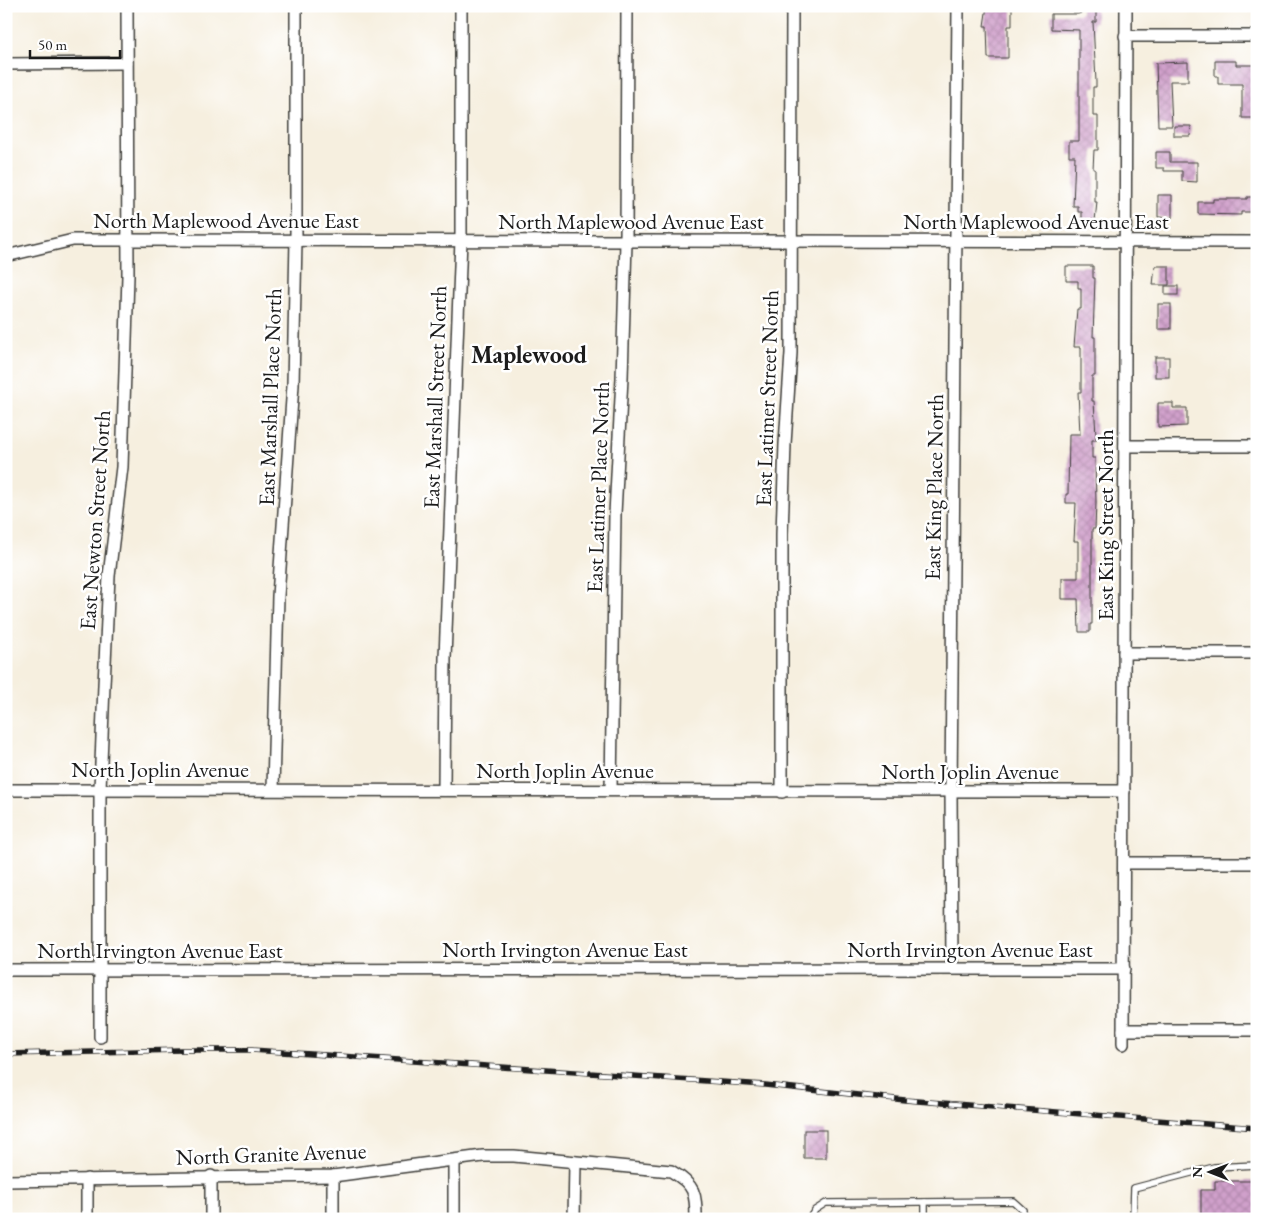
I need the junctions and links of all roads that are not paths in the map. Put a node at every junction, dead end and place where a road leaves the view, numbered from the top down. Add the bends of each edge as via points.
1 (127, 6) edge
2 (296, 6) edge
3 (461, 6) edge
4 (627, 6) edge
5 (792, 6) edge
6 (958, 6) edge
7 (1126, 6) edge
8 (1126, 36) junction
9 (1257, 36) edge
10 (127, 63) junction
11 (6, 64) edge
12 (128, 240) junction
13 (296, 240) junction
14 (461, 240) junction
15 (957, 240) junction
16 (791, 241) junction
17 (626, 242) junction
18 (1125, 242) junction
19 (1257, 242) edge
20 (6, 256) edge
21 (1125, 446) junction
22 (1257, 446) edge
23 (1124, 653) junction
24 (1257, 653) edge
25 (100, 789) junction
26 (6, 790) edge
27 (273, 790) junction
28 (444, 790) junction
29 (611, 790) junction
30 (951, 790) junction
31 (1124, 791) junction
32 (782, 792) junction
33 (1124, 863) junction
34 (1257, 863) edge
35 (952, 968) junction
36 (100, 969) junction
37 (1124, 969) junction
38 (6, 970) edge
39 (1124, 1030) junction
40 (1257, 1030) edge
41 (100, 1038) dead end
42 (1124, 1044) dead end
43 (454, 1161) junction
44 (575, 1162) junction
45 (1257, 1165) edge
46 (211, 1176) junction
47 (333, 1176) junction
48 (87, 1179) junction
49 (6, 1181) edge
50 (925, 1202) junction
51 (87, 1219) edge
52 (211, 1219) edge
53 (333, 1219) edge
54 (454, 1219) edge
55 (574, 1219) edge
56 (696, 1219) edge
57 (809, 1219) edge
58 (925, 1219) edge
59 (1023, 1219) edge
60 (1134, 1219) edge

1 - 10 street, East Newton Street North
2 - 13 street, East Marshall Place North
3 - 14 street, East Marshall Street North
4 - 17 street, East Latimer Place North
5 - 16 street, East Latimer Street North
6 - 15 street, East King Place North
7 - 8 street, East King Street North
8 - 9 street
8 - 18 street, East King Street North
10 - 11 street
10 - 12 street, East Newton Street North
12 - 13 street, North Maplewood Avenue East
12 - 20 street, North Maplewood Avenue East via 73,240
12 - 25 street, East Newton Street North via 122,467 109,576
13 - 14 street, North Maplewood Avenue East
13 - 27 street, East Marshall Place North via 293,385 278,596
14 - 17 street, North Maplewood Avenue East
14 - 28 street, East Marshall Street North via 445,658
15 - 16 street, North Maplewood Avenue East
15 - 18 street, North Maplewood Avenue East
15 - 30 street, East King Place North
16 - 17 street, North Maplewood Avenue East
16 - 32 street, East Latimer Street North via 791,353 782,534
17 - 29 street, East Latimer Place North via 615,514
18 - 19 street, North Maplewood Avenue East
18 - 21 street, East King Street North
21 - 22 street
21 - 23 street, East King Street North
23 - 24 street
23 - 31 street, East King Street North
25 - 26 street, North Joplin Avenue
25 - 27 street, North Joplin Avenue
25 - 36 street, East Newton Street North
27 - 28 street, North Joplin Avenue
28 - 29 street, North Joplin Avenue
29 - 32 street, North Joplin Avenue
30 - 31 street, North Joplin Avenue
30 - 32 street, North Joplin Avenue
30 - 35 street, East King Place North
31 - 33 street, East King Street North
33 - 34 street
33 - 37 street, East King Street North
35 - 36 street, North Irvington Avenue East
35 - 37 street, North Irvington Avenue East
36 - 38 street, North Irvington Avenue East
36 - 41 street, East Newton Street North
37 - 39 street, East King Street North
39 - 40 street
39 - 42 street, East King Street North
43 - 44 street, North Granite Avenue via 514,1156
43 - 47 street, North Granite Avenue
43 - 54 street
44 - 55 street
44 - 56 street, North Granite Avenue via 671,1171 687,1180 696,1195
45 - 60 lane via 1214,1167 1134,1188
46 - 47 street, North Granite Avenue
46 - 48 street, North Granite Avenue
46 - 52 street
47 - 53 street
48 - 49 street, North Granite Avenue
48 - 51 street
50 - 57 lane via 826,1202
50 - 58 lane
50 - 59 lane via 1014,1201 1023,1210

